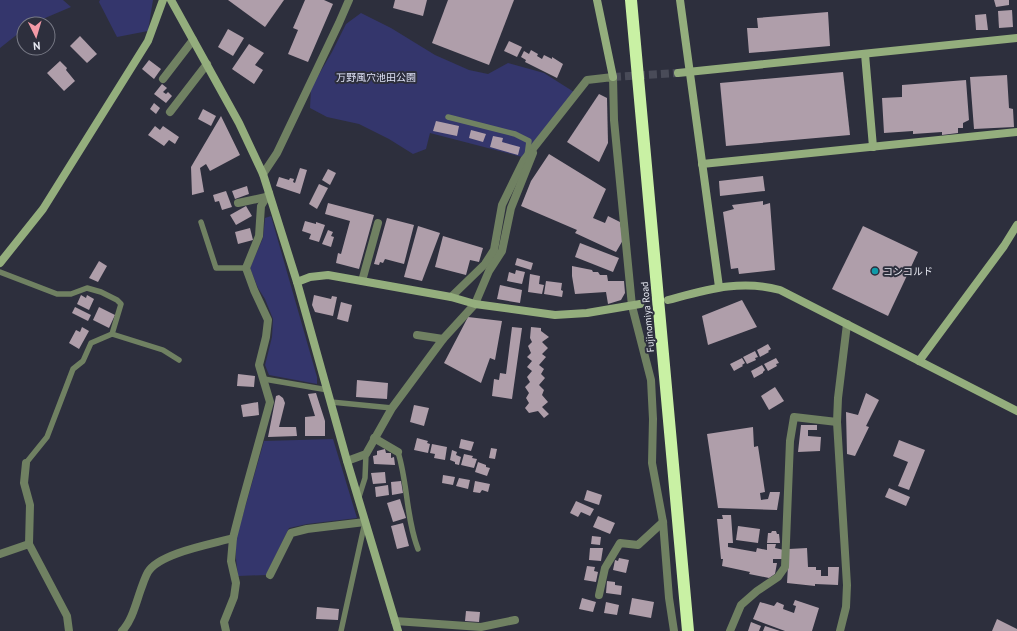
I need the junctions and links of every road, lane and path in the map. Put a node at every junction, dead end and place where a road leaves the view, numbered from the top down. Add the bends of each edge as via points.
1 (163, 0) edge
2 (171, 0) edge
3 (349, 0) edge
4 (597, 0) edge
5 (622, 0) edge
6 (630, 0) edge
7 (680, 0) edge
8 (632, 24) junction
9 (1017, 38) edge
10 (194, 40) junction
11 (865, 54) junction
12 (206, 64) junction
13 (690, 72) junction
14 (678, 73) tunnel mouth
15 (613, 77) junction
16 (163, 79) dead end
17 (170, 112) dead end
18 (448, 117) dead end
19 (1017, 132) edge
20 (536, 145) junction
21 (873, 147) junction
22 (527, 156) junction
23 (702, 164) junction
24 (263, 174) junction
25 (267, 195) junction
26 (238, 203) dead end
27 (200, 222) dead end
28 (378, 222) dead end
29 (1017, 225) edge
30 (0, 263) edge
31 (246, 268) junction
32 (0, 272) edge
33 (362, 281) junction
34 (297, 282) junction
35 (719, 287) junction
36 (451, 297) junction
37 (668, 300) tunnel mouth
38 (475, 304) junction
39 (636, 305) junction
40 (847, 324) junction
41 (112, 334) junction
42 (417, 335) dead end
43 (442, 339) junction
44 (178, 360) dead end
45 (919, 361) junction
46 (264, 379) junction
47 (328, 390) junction
48 (331, 402) junction
49 (392, 408) junction
50 (1017, 410) edge
51 (837, 422) junction
52 (374, 438) junction
53 (398, 452) joint
54 (366, 454) junction
55 (347, 461) junction
56 (26, 463) joint
57 (358, 500) junction
58 (365, 522) junction
59 (663, 522) junction
60 (233, 538) junction
61 (29, 544) junction
62 (418, 549) dead end
63 (0, 554) edge
64 (270, 575) dead end
65 (598, 594) dead end
66 (515, 620) dead end
67 (395, 621) junction
68 (70, 631) edge
69 (122, 631) edge
70 (226, 631) edge
71 (341, 631) edge
72 (398, 631) edge
73 (674, 631) edge
74 (688, 631) edge
75 (730, 631) edge
76 (840, 631) edge

1 - 30 street via 148,41 43,209
2 - 10 street
3 - 24 street via 277,153
4 - 15 street
5 - 8 highway
6 - 8 highway, Fujinomiya Road
7 - 13 street
8 - 74 highway, Fujinomiya Road
9 - 11 street
10 - 12 street
10 - 16 street
11 - 13 street
11 - 21 street
12 - 17 street
12 - 24 street via 239,123
13 - 14 street
13 - 23 street
15 - 20 street via 587,80
15 - 39 street via 614,120
18 - 22 lane via 515,134 529,141
19 - 21 street
20 - 22 street
20 - 38 street via 511,208 502,252
21 - 23 street
22 - 36 street via 502,205 494,250 484,264
23 - 35 street
24 - 25 street
25 - 26 street
25 - 31 street via 261,206 259,236
25 - 34 street
27 - 31 lane via 216,268
28 - 33 street
29 - 45 street
31 - 46 street via 268,320 259,365
32 - 41 lane via 57,294 71,294 87,288 117,300 121,304
33 - 34 street via 328,275 310,277
33 - 36 street
34 - 47 street
35 - 37 street
35 - 40 street via 746,285 780,290
36 - 38 street
38 - 39 street via 554,315 587,313
38 - 43 street
39 - 59 street via 651,380 652,463
40 - 45 street
40 - 51 street
41 - 44 lane via 163,350
41 - 56 lane via 91,343 83,361 73,369 47,438
42 - 43 street
43 - 49 street
45 - 50 street
46 - 47 lane
46 - 60 street via 270,402
47 - 48 street
48 - 49 lane
48 - 55 street
49 - 52 street
51 - 75 street via 794,417 790,441 786,567 778,577 741,605
51 - 76 street via 847,585 846,607
52 - 53 street
52 - 54 street
53 - 62 lane via 403,467 412,534
54 - 55 street
54 - 57 lane via 365,478
55 - 57 street
56 - 61 street via 24,483 30,505
57 - 58 street
58 - 64 street via 291,533
58 - 67 street
58 - 71 lane
59 - 65 street via 638,545 620,542 604,568
59 - 73 street
60 - 69 street via 175,554 158,562 148,572 134,610
60 - 70 street via 232,561 236,583 234,597 224,622
61 - 63 street
61 - 68 street via 67,616
66 - 67 street via 481,627
67 - 72 street

